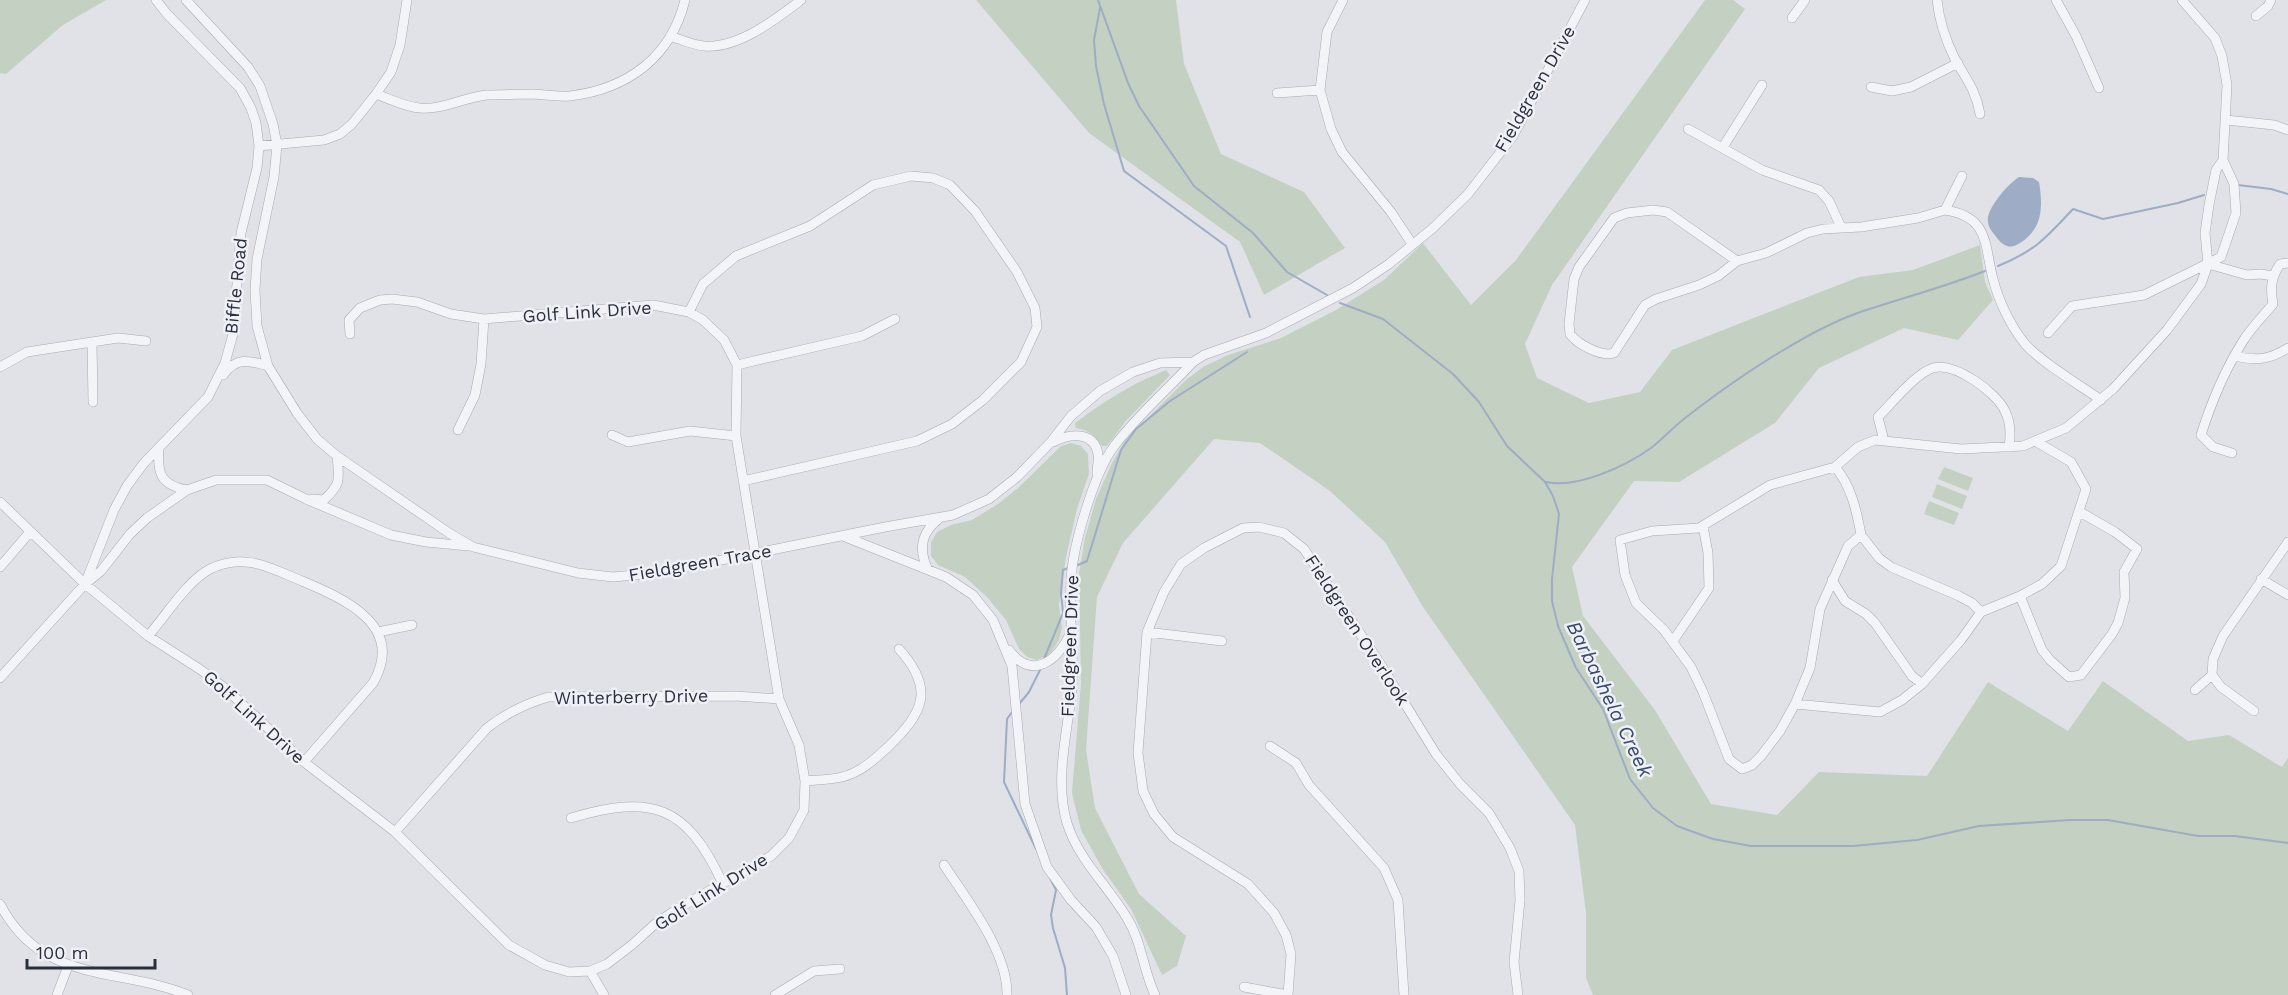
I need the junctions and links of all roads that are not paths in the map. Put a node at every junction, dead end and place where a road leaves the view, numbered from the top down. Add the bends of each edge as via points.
1 (156, 0) edge
2 (186, 0) edge
3 (407, 0) edge
4 (685, 0) edge
5 (801, 0) edge
6 (1342, 0) edge
7 (1585, 0) edge
8 (1805, 0) edge
9 (1937, 0) edge
10 (2056, 0) edge
11 (2182, 0) edge
12 (2271, 0) edge
13 (2256, 16) dead end
14 (1792, 18) dead end
15 (211, 28) junction
16 (672, 37) junction
17 (197, 42) junction
18 (1958, 63) junction
19 (1762, 85) dead end
20 (1871, 87) dead end
21 (2099, 88) dead end
22 (1320, 90) junction
23 (1277, 93) dead end
24 (376, 94) junction
25 (1980, 114) dead end
26 (2226, 120) junction
27 (1688, 129) dead end
28 (2288, 130) edge
29 (277, 145) junction
30 (259, 146) junction
31 (1723, 147) junction
32 (2223, 160) junction
33 (1962, 176) dead end
34 (1945, 210) junction
35 (1841, 227) junction
36 (1412, 243) junction
37 (1737, 261) junction
38 (2288, 263) edge
39 (2208, 264) junction
40 (2273, 276) junction
41 (255, 290) joint
42 (689, 312) junction
43 (484, 319) junction
44 (895, 319) dead end
45 (2048, 333) dead end
46 (350, 334) dead end
47 (146, 341) dead end
48 (92, 342) junction
49 (2288, 348) edge
50 (2235, 356) junction
51 (1193, 362) junction
52 (737, 365) junction
53 (268, 366) junction
54 (0, 367) edge
55 (208, 397) junction
56 (2101, 400) junction
57 (93, 402) dead end
58 (458, 430) dead end
59 (612, 435) dead end
60 (736, 436) junction
61 (1884, 441) junction
62 (2035, 441) junction
63 (1050, 443) junction
64 (2009, 447) junction
65 (159, 449) junction
66 (2232, 453) dead end
67 (337, 456) junction
68 (1835, 467) junction
69 (1096, 480) junction
70 (743, 481) junction
71 (187, 490) junction
72 (306, 499) junction
73 (0, 502) edge
74 (2080, 512) junction
75 (942, 517) junction
76 (1703, 526) junction
77 (30, 532) junction
78 (1861, 535) junction
79 (843, 536) junction
80 (2288, 542) edge
81 (473, 547) junction
82 (756, 554) junction
83 (0, 567) edge
84 (928, 570) junction
85 (2262, 579) junction
86 (1832, 580) junction
87 (85, 584) junction
88 (2288, 595) edge
89 (2020, 596) junction
90 (1981, 612) junction
91 (412, 625) dead end
92 (378, 632) junction
93 (1147, 632) junction
94 (1070, 633) junction
95 (148, 636) junction
96 (1222, 641) dead end
97 (1673, 641) junction
98 (1004, 643) junction
99 (899, 649) dead end
100 (2212, 675) junction
101 (0, 678) edge
102 (1922, 684) junction
103 (2195, 690) dead end
104 (779, 699) junction
105 (1795, 704) junction
106 (2254, 711) dead end
107 (1270, 746) dead end
108 (304, 762) junction
109 (805, 781) junction
110 (571, 818) dead end
111 (395, 832) junction
112 (944, 865) dead end
113 (722, 882) junction
114 (0, 904) edge
115 (68, 966) junction
116 (840, 969) dead end
117 (590, 971) junction
118 (1244, 987) dead end
119 (57, 995) edge
120 (188, 995) edge
121 (604, 995) edge
122 (775, 995) edge
123 (1007, 995) edge
124 (1126, 995) edge
125 (1155, 995) edge
126 (1288, 995) edge
127 (1404, 995) edge
128 (1518, 995) edge

1 - 17 street, Biffle Road
2 - 15 street, Biffle Road
3 - 24 street via 400,45 391,72
4 - 16 street
5 - 16 street via 771,23 726,43 706,46
6 - 22 street via 1327,32
7 - 36 street, Fieldgreen Drive via 1513,136 1468,194
8 - 14 street
9 - 18 street
10 - 21 street
11 - 26 street via 2215,38 2223,56
12 - 13 street
15 - 17 street
15 - 29 street, Biffle Road via 248,67 260,86
16 - 24 street via 659,54 618,83 569,96 475,96 422,108
17 - 30 street, Biffle Road via 240,88 256,123
18 - 20 street via 1911,87 1892,91
18 - 25 street via 1969,79
19 - 31 street
22 - 23 street
22 - 36 street via 1342,152
24 - 29 street via 339,134 324,140
26 - 28 street
26 - 32 street
27 - 31 street
29 - 30 street
29 - 41 street, Biffle Road
30 - 55 street, Biffle Road via 241,233 233,334 225,363
31 - 35 street via 1762,170 1819,190
32 - 39 street via 2216,170 2209,205 2205,233
32 - 39 street via 2234,184 2236,213 2221,257
33 - 34 street
34 - 35 street via 1895,222
34 - 56 street via 1978,225 1987,241 2001,304 2026,345
35 - 37 street via 1807,232 1766,253
36 - 51 street, Fieldgreen Drive via 1389,264 1314,310
37 - 37 street via 1718,276 1645,305 1614,353 1605,354 1585,346 1570,334 1577,273 1610,221 1619,215 1667,212
38 - 40 street via 2280,264
39 - 40 street via 2247,275
39 - 45 street via 2144,295 2072,306
39 - 56 street via 2201,284 2167,330
40 - 50 street via 2272,304
41 - 53 street, Fieldgreen Trace via 257,326
42 - 43 street, Golf Link Drive via 653,305
42 - 52 street, Golf Link Drive via 724,340
42 - 70 street via 704,284 736,256 810,226 873,184 911,176 950,185 975,211 1017,272 1035,308 1037,327 1021,362 952,424 917,441
43 - 46 street, Golf Link Drive via 392,298 360,308 349,320
43 - 58 street via 475,395
44 - 52 street via 862,336
47 - 48 street via 118,338
48 - 54 street via 27,352
48 - 57 street
49 - 50 street via 2267,359
50 - 66 street via 2201,435 2213,447
51 - 63 street, Fieldgreen Trace via 1160,363 1100,390 1077,410
51 - 69 street, Fieldgreen Drive via 1115,445
52 - 60 street, Golf Link Drive
53 - 55 street via 231,364
53 - 67 street, Fieldgreen Trace via 317,439
55 - 65 street, Biffle Road
56 - 62 street via 2066,428
59 - 60 street via 628,442 690,431
60 - 70 street, Golf Link Drive
61 - 64 street via 1961,449
61 - 64 street via 1878,417 1919,378 1931,369 1943,367 1961,373 1996,396 2009,422
61 - 68 street via 1858,447
62 - 64 street
62 - 74 street via 2070,462 2086,489
63 - 69 street via 1064,436 1087,439 1098,453
63 - 75 street, Fieldgreen Trace via 1017,477 988,499
65 - 71 street via 161,477
65 - 87 street, Biffle Road via 127,486
67 - 72 street via 339,481 335,490 324,500
67 - 81 street, Fieldgreen Trace
68 - 76 street via 1770,485
68 - 78 street via 1849,490
69 - 94 street, Fieldgreen Drive via 1075,554
70 - 82 street, Golf Link Drive
71 - 72 street via 216,480 267,480
71 - 87 street via 147,518 101,572
72 - 81 street via 391,535
73 - 77 street, Golf Link Drive
74 - 89 street via 2061,566 2042,584
74 - 89 street via 2137,549 2124,572 2125,598 2118,623 2081,675 2069,677 2042,650
75 - 79 street, Fieldgreen Trace
75 - 84 street via 931,525 922,542
76 - 97 street via 1709,588
76 - 97 street via 1652,531 1620,540 1624,575 1636,603
77 - 83 street
77 - 87 street, Golf Link Drive
78 - 86 street via 1848,546
78 - 90 street via 1891,567 1972,603
79 - 82 street, Fieldgreen Trace
79 - 84 street
80 - 85 street
81 - 82 street, Fieldgreen Trace via 579,573 613,577 657,573
82 - 104 street, Golf Link Drive
84 - 98 street via 973,595 993,620
85 - 88 street
85 - 100 street via 2217,647
86 - 102 street via 1845,601 1875,623 1912,676
86 - 105 street via 1820,609 1810,668
87 - 95 street, Golf Link Drive
87 - 101 street, Biffle Road
89 - 90 street
90 - 102 street
91 - 92 street
92 - 95 street via 365,614 338,596 254,561 234,561 209,570 190,586
92 - 108 street via 383,653 380,672
93 - 96 street
93 - 126 street, Fieldgreen Overlook via 1138,753 1143,791 1154,814 1173,837 1248,885 1274,913 1291,954
93 - 128 street, Fieldgreen Overlook via 1181,564 1204,548 1243,528 1259,527 1284,533 1300,544 1436,754 1489,813 1510,848 1519,872 1514,962
94 - 98 street via 1058,653 1040,665 1023,663
94 - 125 street, Fieldgreen Drive via 1072,674 1062,784 1064,808 1076,844 1129,920
95 - 108 street, Golf Link Drive via 226,689
97 - 105 street via 1703,692 1729,759 1742,769 1761,756
98 - 124 street via 1012,666 1025,804 1047,867 1096,927 1113,956
99 - 109 street via 913,665 919,680 920,700 915,718 860,770 843,777
100 - 103 street
100 - 106 street via 2221,687
102 - 105 street via 1880,712
104 - 109 street, Golf Link Drive via 799,745
104 - 111 street, Winterberry Drive via 548,697 524,705 487,728
107 - 127 street via 1296,763 1309,784 1384,868 1398,900
108 - 111 street, Golf Link Drive
109 - 113 street, Golf Link Drive via 804,810 789,838 771,856
110 - 113 street via 604,808 651,808 672,814 689,827 710,856
111 - 117 street, Golf Link Drive via 509,945 545,965 569,972
112 - 123 street via 995,947 1004,970
113 - 117 street, Golf Link Drive via 655,924 607,964
114 - 115 street via 9,922 37,950
115 - 119 street
115 - 120 street
116 - 122 street via 814,971
117 - 121 street
118 - 126 street

